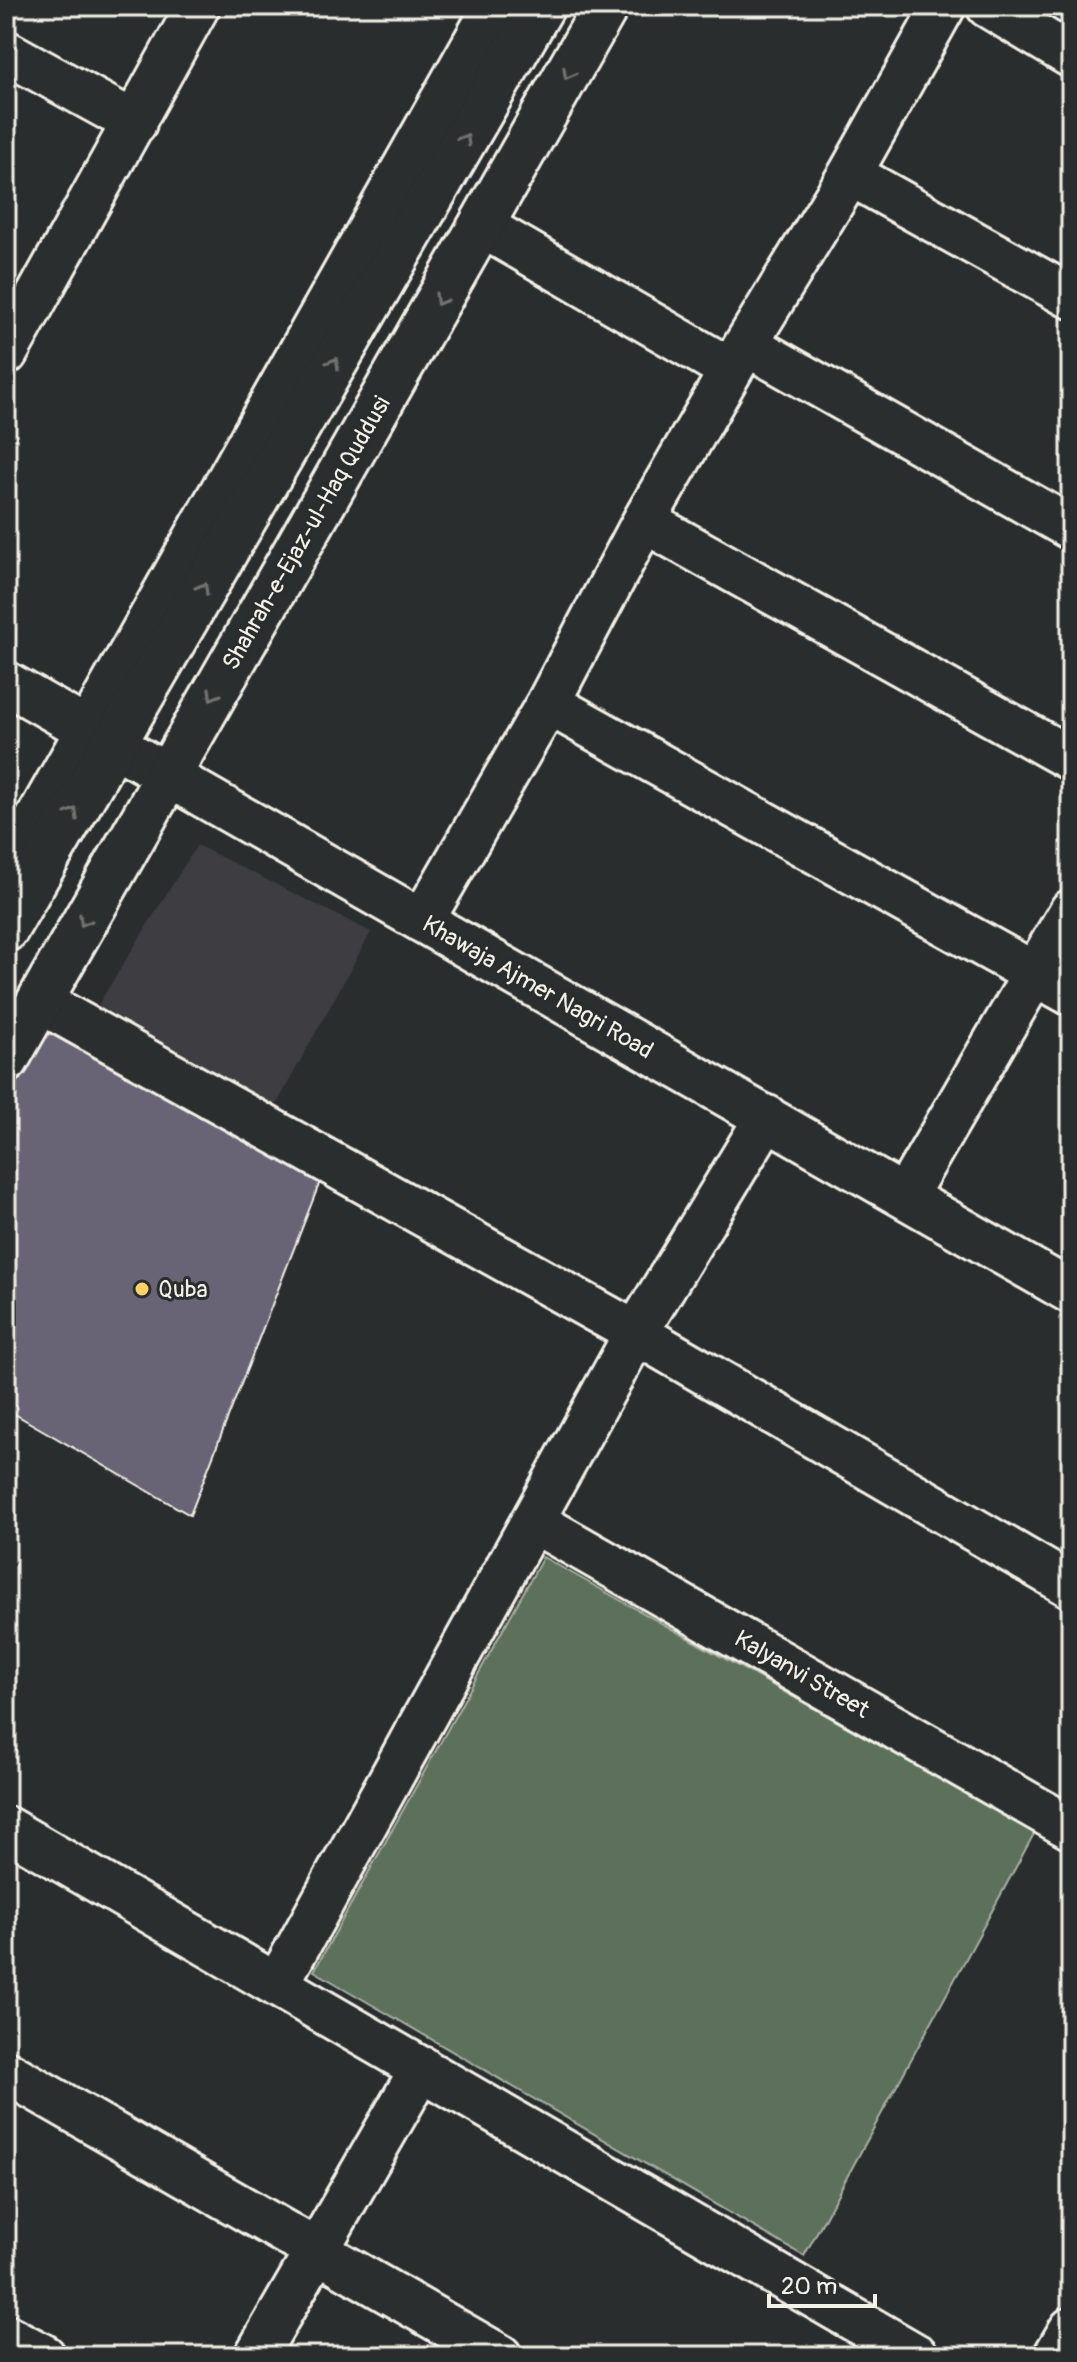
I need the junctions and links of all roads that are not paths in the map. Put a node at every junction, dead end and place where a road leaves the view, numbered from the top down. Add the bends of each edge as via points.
1 (198, 6) edge
2 (495, 6) edge
3 (542, 6) edge
4 (606, 6) edge
5 (944, 6) edge
6 (988, 6) edge
7 (6, 52) edge
8 (1071, 56) edge
9 (135, 123) junction
10 (850, 174) junction
11 (482, 226) junction
12 (1071, 297) edge
13 (8, 345) edge
14 (738, 357) junction
15 (644, 521) junction
16 (1071, 528) edge
17 (6, 683) edge
18 (548, 703) junction
19 (100, 736) junction
20 (1071, 759) edge
21 (167, 774) junction
22 (6, 874) edge
23 (1071, 911) edge
24 (422, 921) junction
25 (6, 929) edge
26 (1035, 974) junction
27 (1071, 994) edge
28 (39, 1001) junction
29 (6, 1060) edge
30 (767, 1117) junction
31 (905, 1196) junction
32 (1071, 1292) edge
33 (636, 1333) junction
34 (533, 1521) junction
35 (1071, 1586) edge
36 (6, 1828) edge
37 (1071, 1828) edge
38 (278, 1983) junction
39 (422, 2068) junction
40 (6, 2072) edge
41 (317, 2251) junction
42 (1071, 2329) edge
43 (6, 2336) edge
44 (44, 2356) edge
45 (256, 2356) edge
46 (500, 2356) edge
47 (917, 2356) edge
48 (1055, 2356) edge

1 - 9 street
2 - 19 street
19 -> 3 main road
4 -> 11 main road, Shahrah-e-Ejaz-ul-Haq Quddusi
5 - 10 street
6 - 8 street
7 - 9 street
9 - 13 street
10 - 12 street
10 - 14 street
11 - 14 street
11 -> 21 main road, Shahrah-e-Ejaz-ul-Haq Quddusi
14 - 15 street
14 - 16 street
15 - 18 street
15 - 20 street
17 - 19 street, Khawaja Ajmer Nagri Road
18 - 24 street
18 - 26 street
19 - 21 street, Khawaja Ajmer Nagri Road
19 - 22 street
25 -> 19 main road
21 - 24 street, Khawaja Ajmer Nagri Road
21 -> 28 main road, Shahrah-e-Ejaz-ul-Haq Quddusi
23 - 26 street
24 - 30 street, Khawaja Ajmer Nagri Road
26 - 27 street
26 - 31 street
28 - 29 main road, Shahrah-e-Ejaz-ul-Haq Quddusi
28 - 33 street
30 - 31 street, Khawaja Ajmer Nagri Road
30 - 33 street
31 - 32 street, Khawaja Ajmer Nagri Road
33 - 34 street
33 - 35 street
34 - 37 street, Kalyanvi Street
34 - 38 street
36 - 38 street
38 - 39 street
39 - 41 street
39 - 47 street
40 - 41 street
41 - 45 street
41 - 46 street
42 - 48 street
43 - 44 street

